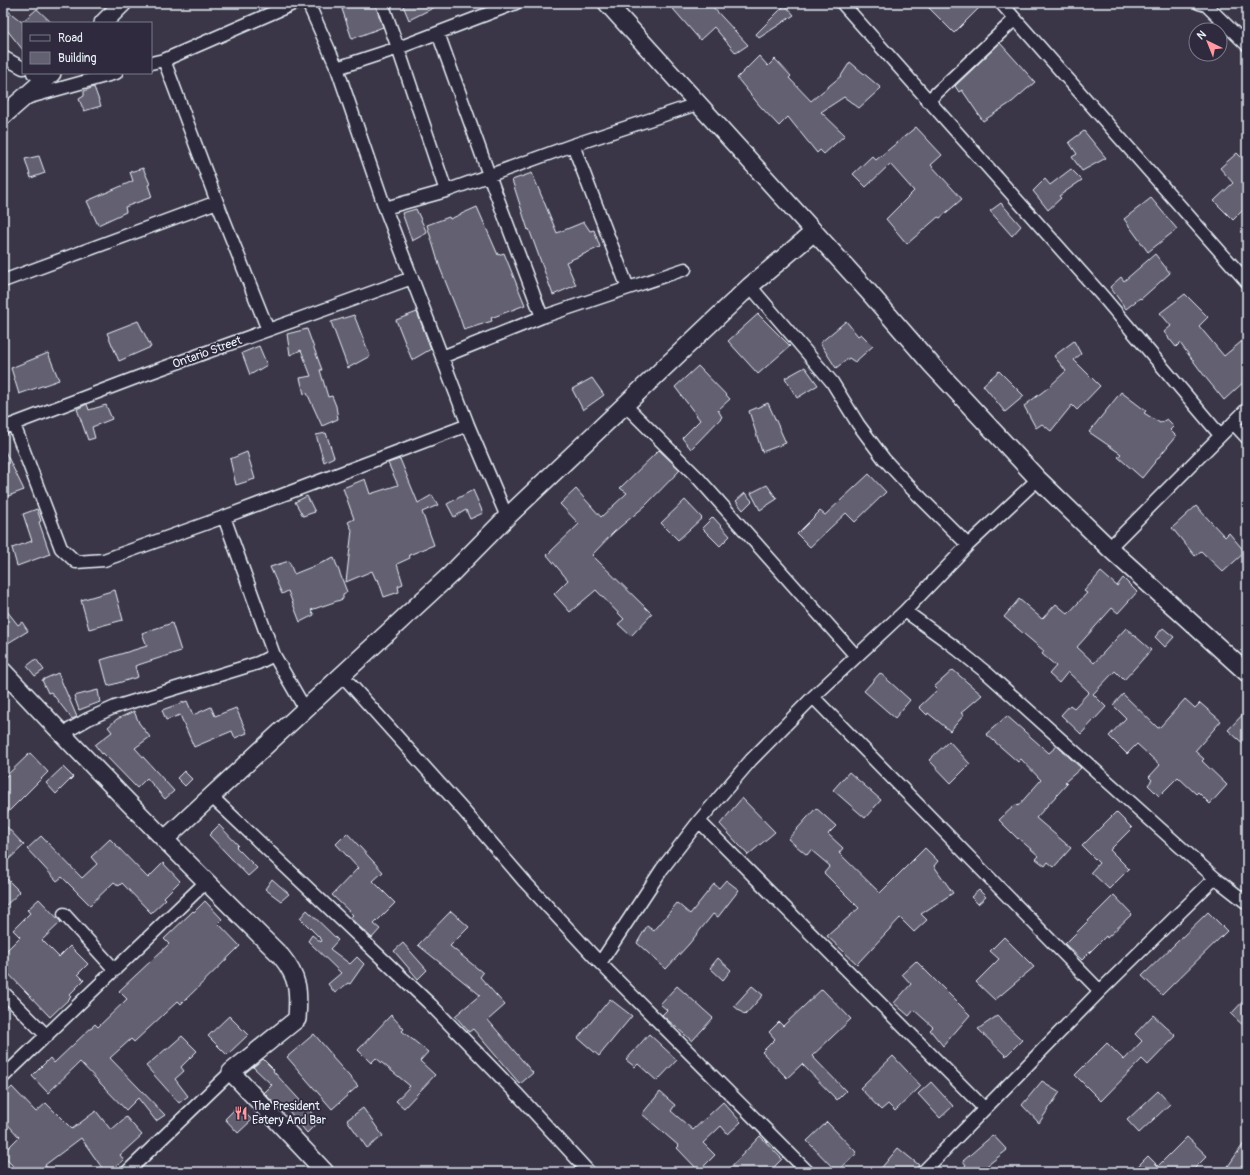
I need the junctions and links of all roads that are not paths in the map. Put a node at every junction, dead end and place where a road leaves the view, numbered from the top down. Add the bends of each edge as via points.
1 (123, 3) edge
2 (295, 3) edge
3 (308, 3) edge
4 (382, 3) edge
5 (516, 3) edge
6 (607, 3) edge
7 (842, 3) edge
8 (1001, 3) edge
9 (1204, 4) edge
10 (1015, 18) junction
11 (104, 22) edge
12 (438, 33) junction
13 (1247, 45) edge
14 (398, 48) junction
15 (3, 57) edge
16 (164, 60) junction
17 (152, 63) edge
18 (22, 67) edge
19 (337, 68) junction
20 (112, 74) edge
21 (43, 75) edge
22 (21, 99) junction
23 (928, 101) junction
24 (697, 104) junction
25 (3, 116) edge
26 (573, 145) junction
27 (489, 175) junction
28 (446, 190) junction
29 (217, 202) junction
30 (385, 208) junction
31 (814, 232) junction
32 (685, 269) dead end
33 (412, 278) junction
34 (3, 281) edge
35 (1247, 282) edge
36 (750, 286) junction
37 (628, 288) junction
38 (542, 317) junction
39 (268, 330) junction
40 (442, 357) junction
41 (625, 405) junction
42 (1247, 409) edge
43 (1233, 423) junction
44 (468, 425) junction
45 (9, 427) edge
46 (1220, 436) junction
47 (1247, 438) edge
48 (1038, 479) junction
49 (224, 517) junction
50 (507, 517) junction
51 (968, 545) junction
52 (1110, 548) junction
53 (905, 611) junction
54 (274, 655) junction
55 (856, 656) junction
56 (3, 671) edge
57 (1247, 673) edge
58 (342, 675) junction
59 (813, 697) junction
60 (305, 709) junction
61 (62, 734) junction
62 (211, 796) junction
63 (699, 821) junction
64 (165, 839) junction
65 (1215, 878) junction
66 (206, 882) junction
67 (1247, 903) edge
68 (64, 914) dead end
69 (600, 963) junction
70 (115, 970) junction
71 (1100, 991) junction
72 (3, 992) edge
73 (47, 1036) junction
74 (231, 1072) junction
75 (3, 1077) edge
76 (984, 1108) junction
77 (127, 1172) edge
78 (325, 1172) edge
79 (589, 1172) edge
80 (808, 1172) edge
81 (923, 1172) edge

1 - 11 street
2 - 16 street
3 - 19 street
4 - 14 street
5 - 12 street
6 - 24 street
7 - 23 street
8 - 10 street
9 - 13 street
10 - 23 street
10 - 35 street
12 - 14 street
12 - 27 street
14 - 19 street
14 - 28 street
15 - 18 street
16 - 17 street
16 - 29 street
19 - 30 street
20 - 22 street
21 - 22 street
22 - 25 street
23 - 46 street via 1105,299
24 - 26 street
24 - 31 street
26 - 27 street
26 - 37 street
27 - 28 street
27 - 38 street
28 - 30 street
29 - 34 street
29 - 39 street
30 - 33 street
31 - 36 street
31 - 48 street via 931,364
32 - 37 street
33 - 39 street, Ontario Street
33 - 40 street
36 - 41 street
36 - 51 street via 832,382 884,459
37 - 38 street
38 - 40 street
39 - 45 street, Ontario Street
40 - 44 street
41 - 50 street
41 - 55 street via 698,478
42 - 43 street
43 - 46 street
43 - 47 street
44 - 49 street
44 - 50 street
45 - 49 street via 61,548 76,562 104,560
46 - 52 street
48 - 51 street
48 - 52 street
49 - 54 street
50 - 58 street via 451,574
51 - 53 street
52 - 57 street
53 - 55 street
53 - 65 street via 988,674
54 - 60 street
54 - 61 street via 258,663 115,707
55 - 59 street
56 - 61 street
58 - 60 street
58 - 69 street
59 - 63 street via 768,741
59 - 71 street
60 - 62 street
61 - 64 street
62 - 64 street
62 - 79 street via 431,1005
63 - 69 street via 662,869
63 - 76 street
64 - 66 street
65 - 67 street
65 - 71 street
66 - 70 street
66 - 74 street via 291,968 299,997 297,1019
68 - 70 street
69 - 80 street
70 - 73 street
71 - 76 street
72 - 73 street
73 - 75 street
74 - 77 street
74 - 78 street
76 - 81 street

